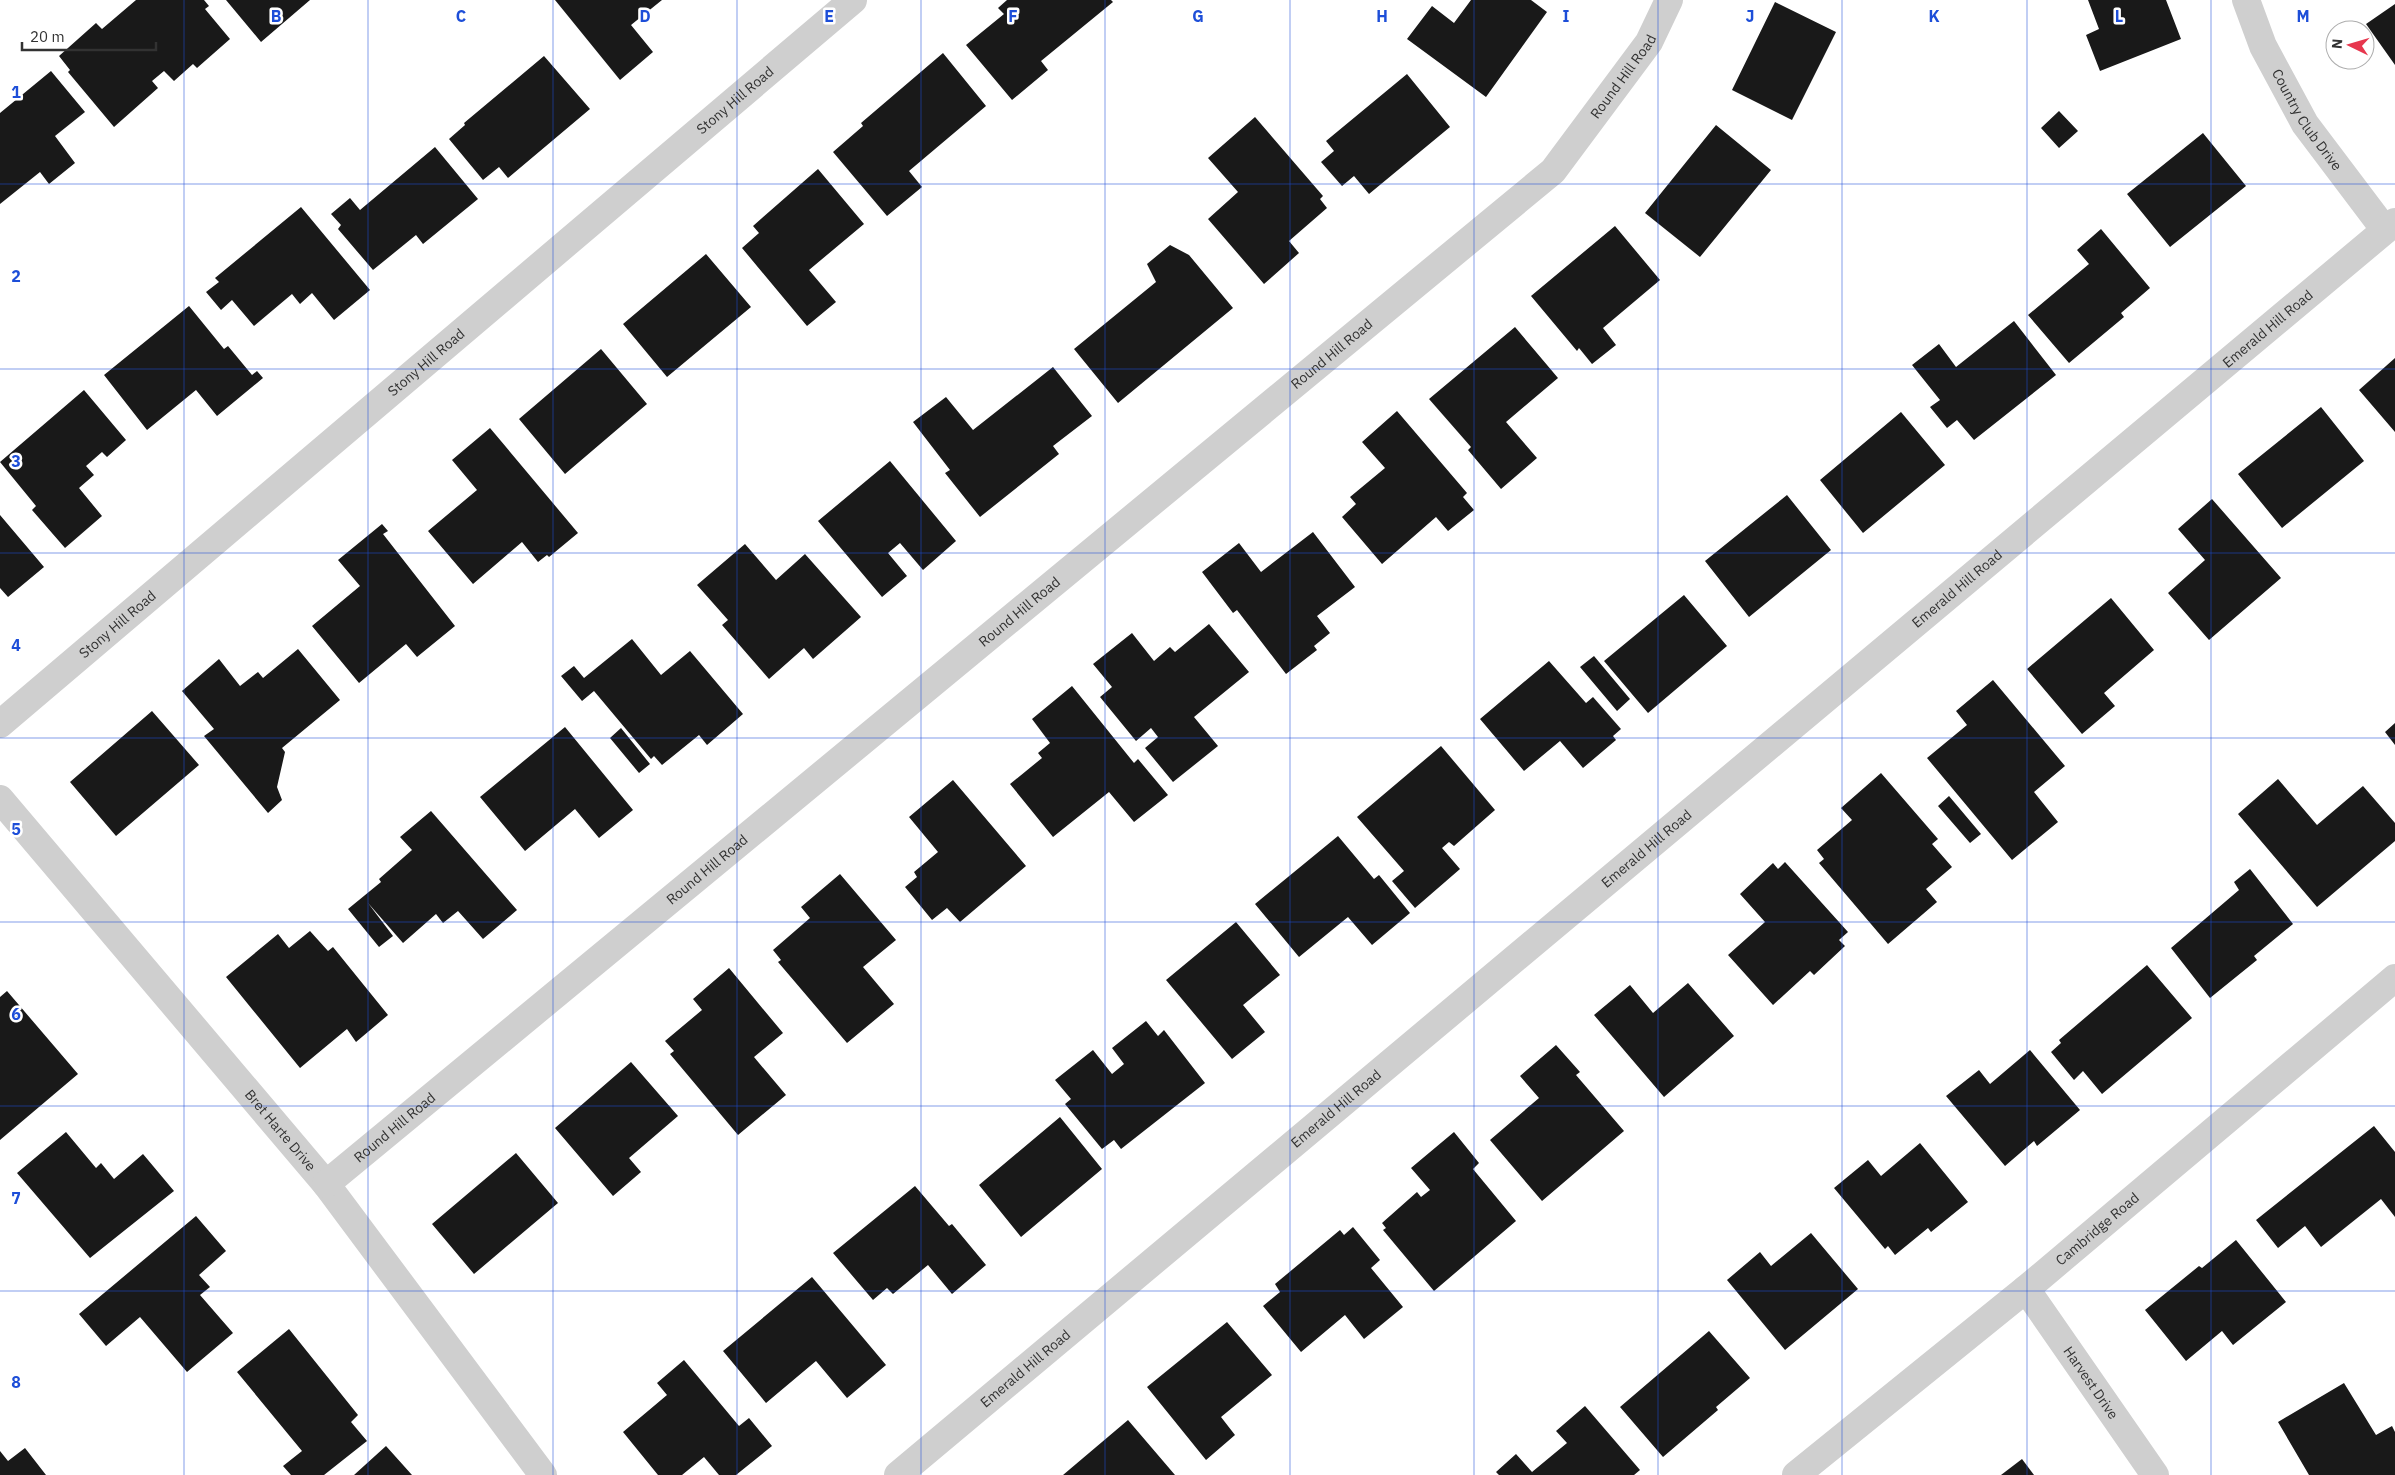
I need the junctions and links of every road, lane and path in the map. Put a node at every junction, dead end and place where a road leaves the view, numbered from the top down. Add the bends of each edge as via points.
1 (853, 0) edge
2 (1669, 0) edge
3 (2246, 0) edge
4 (2390, 226) edge
5 (0, 724) edge
6 (0, 799) edge
7 (2395, 978) edge
8 (326, 1184) junction
9 (2026, 1289) junction
10 (543, 1475) edge
11 (898, 1475) edge
12 (1796, 1475) edge
13 (2155, 1475) edge

1 - 5 street, Stony Hill Road
2 - 8 street, Round Hill Road via 1649,42 1553,171
3 - 4 street, Country Club Drive via 2263,46 2304,124
4 - 11 street, Emerald Hill Road
6 - 8 street, Bret Harte Drive
7 - 9 street, Cambridge Road
8 - 10 street, Bret Harte Drive
9 - 12 street, Cambridge Road
9 - 13 street, Harvest Drive

